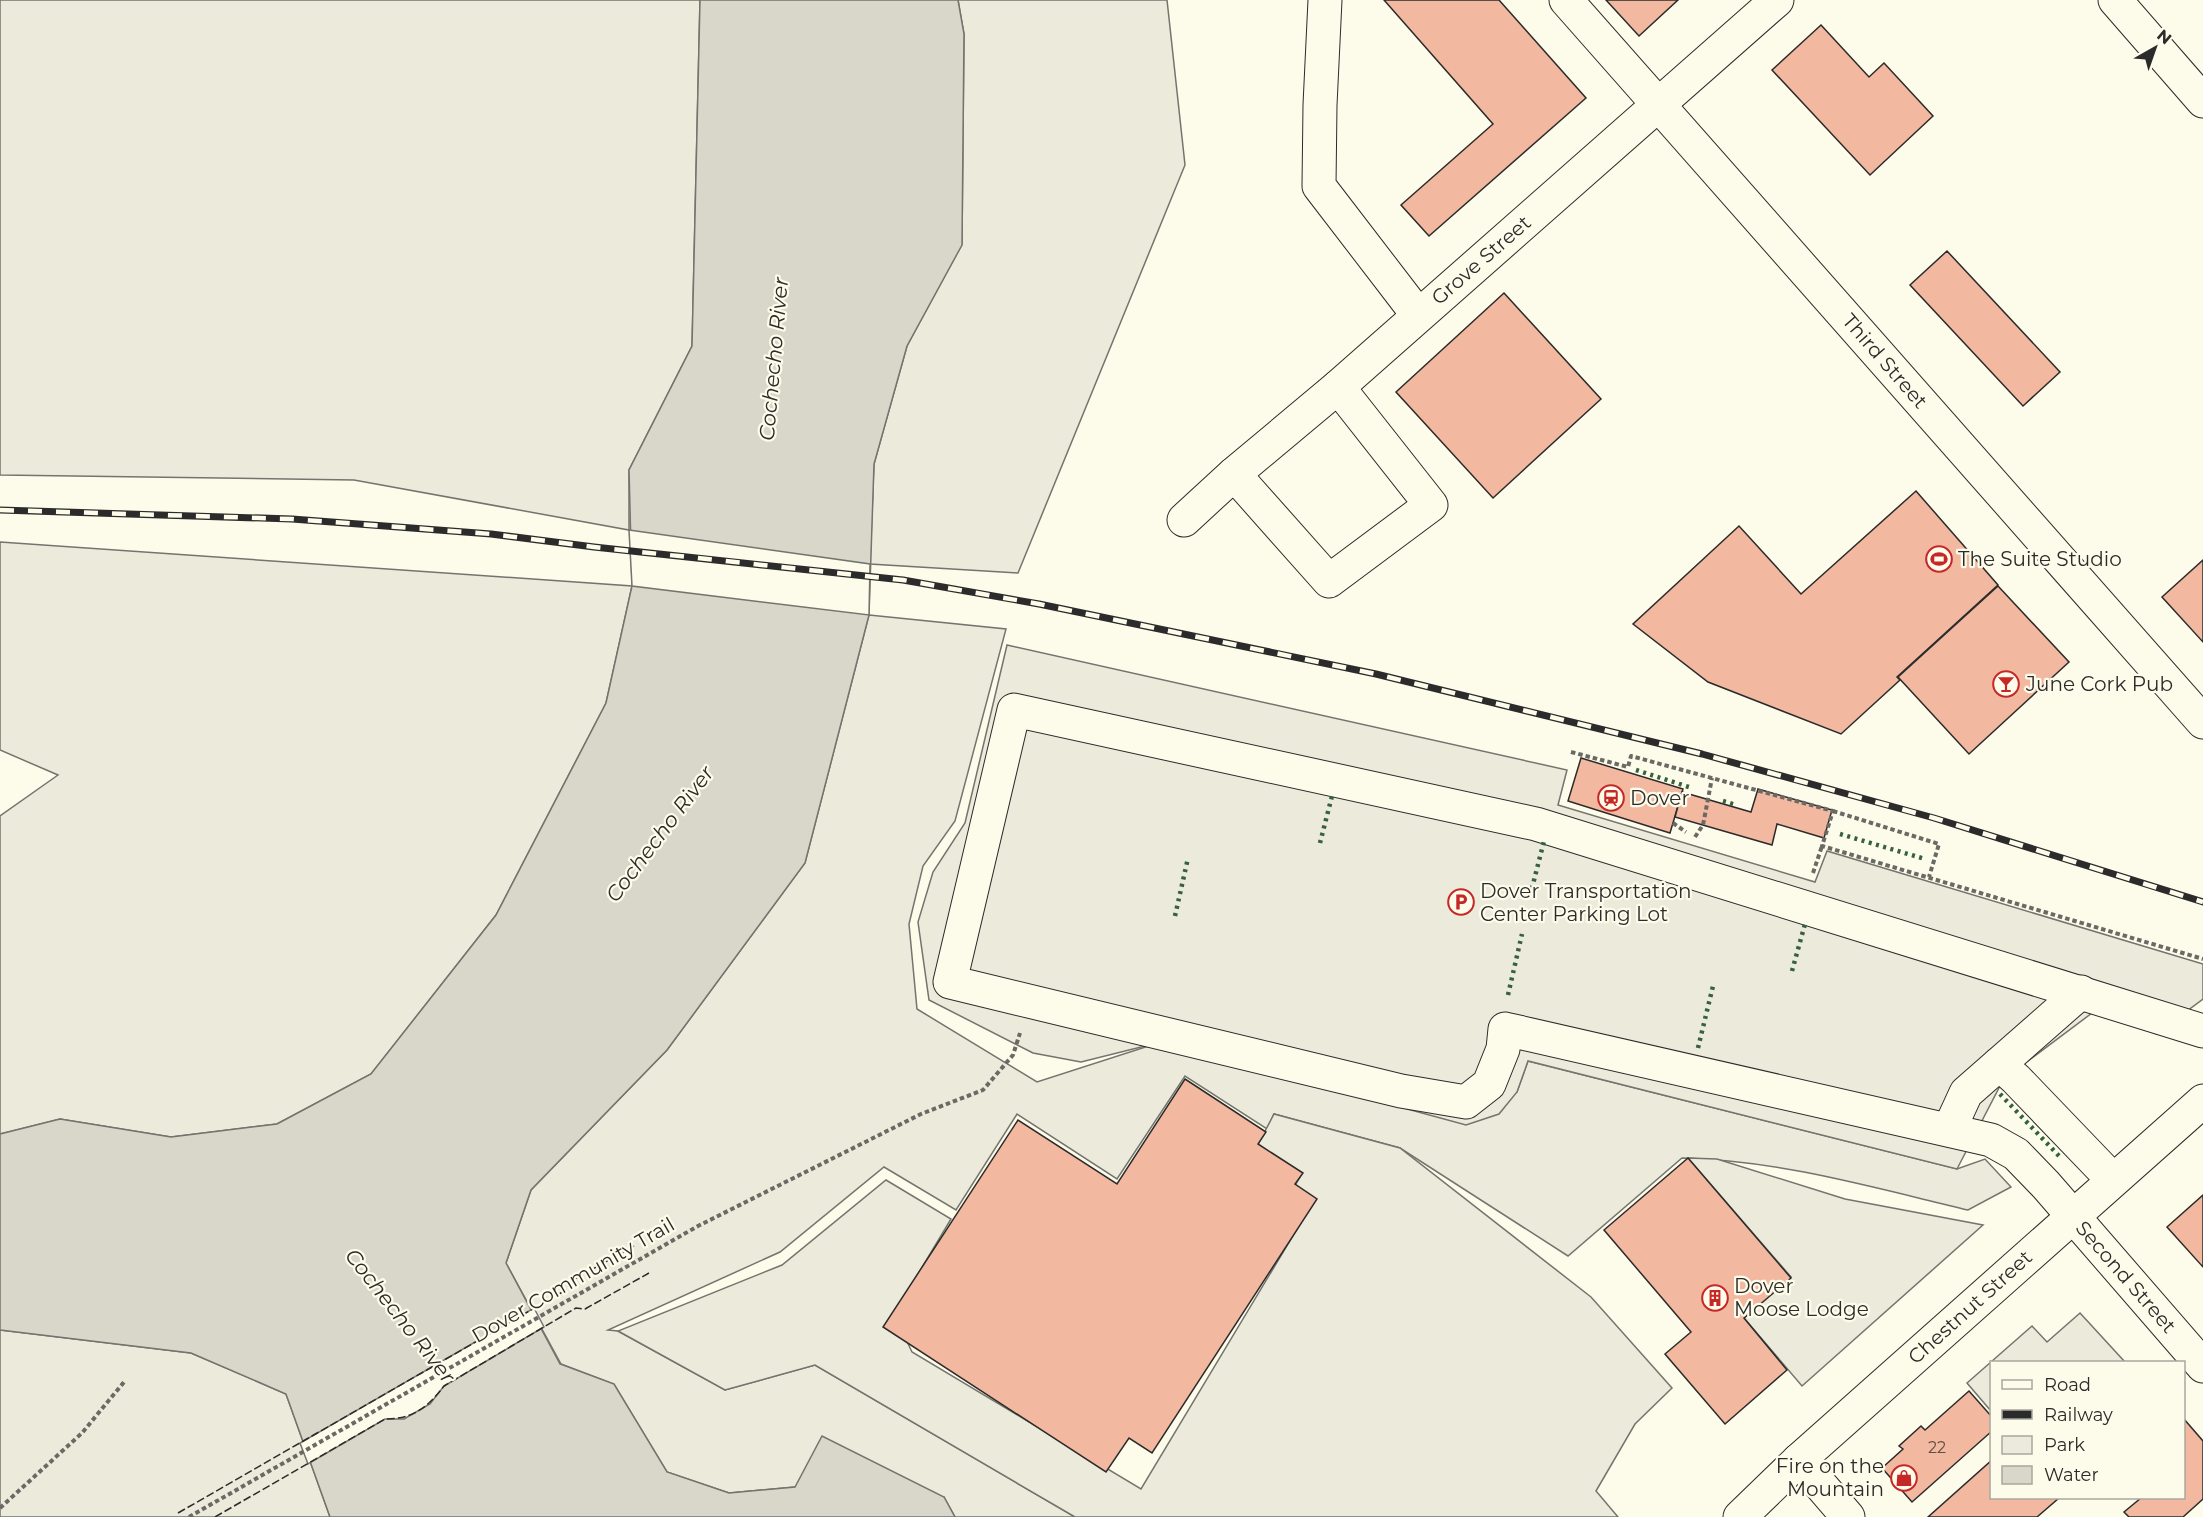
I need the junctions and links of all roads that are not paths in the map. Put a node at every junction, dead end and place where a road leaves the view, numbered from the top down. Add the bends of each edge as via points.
1 (1325, 0) edge
2 (1566, 0) edge
3 (1777, 0) edge
4 (2115, 0) edge
5 (2203, 101) edge
6 (1658, 103) junction
7 (1418, 315) junction
8 (1338, 387) junction
9 (1234, 474) junction
10 (1184, 519) dead end
11 (2203, 722) edge
12 (2081, 992) junction
13 (2203, 1031) edge
14 (1999, 1064) junction
15 (2203, 1101) edge
16 (1949, 1130) junction
17 (2113, 1180) junction
18 (2072, 1216) junction
19 (2203, 1366) edge
20 (1799, 1460) junction
21 (1740, 1517) edge
22 (1848, 1517) edge

1 - 7 street via 1319,186
2 - 6 street, Third Street
3 - 6 street, Grove Street
4 - 5 street
6 - 7 street, Grove Street
6 - 11 street, Third Street
7 - 8 street, Grove Street
8 - 9 street, Grove Street
8 - 9 street via 1431,505 1329,581
9 - 10 street, Grove Street
12 - 13 street
12 - 14 street
12 - 16 street, Second Street via 1536,824 1014,710 950,982 1401,1091 1467,1102 1489,1084 1503,1049 1504,1029
14 - 16 street via 1966,1093
14 - 17 street
15 - 17 street, Chestnut Street
16 - 18 street, Second Street via 1991,1140 2016,1154
17 - 18 street, Chestnut Street
18 - 19 street, Second Street
18 - 20 street, Chestnut Street
20 - 21 street, Chestnut Street
20 - 22 street

